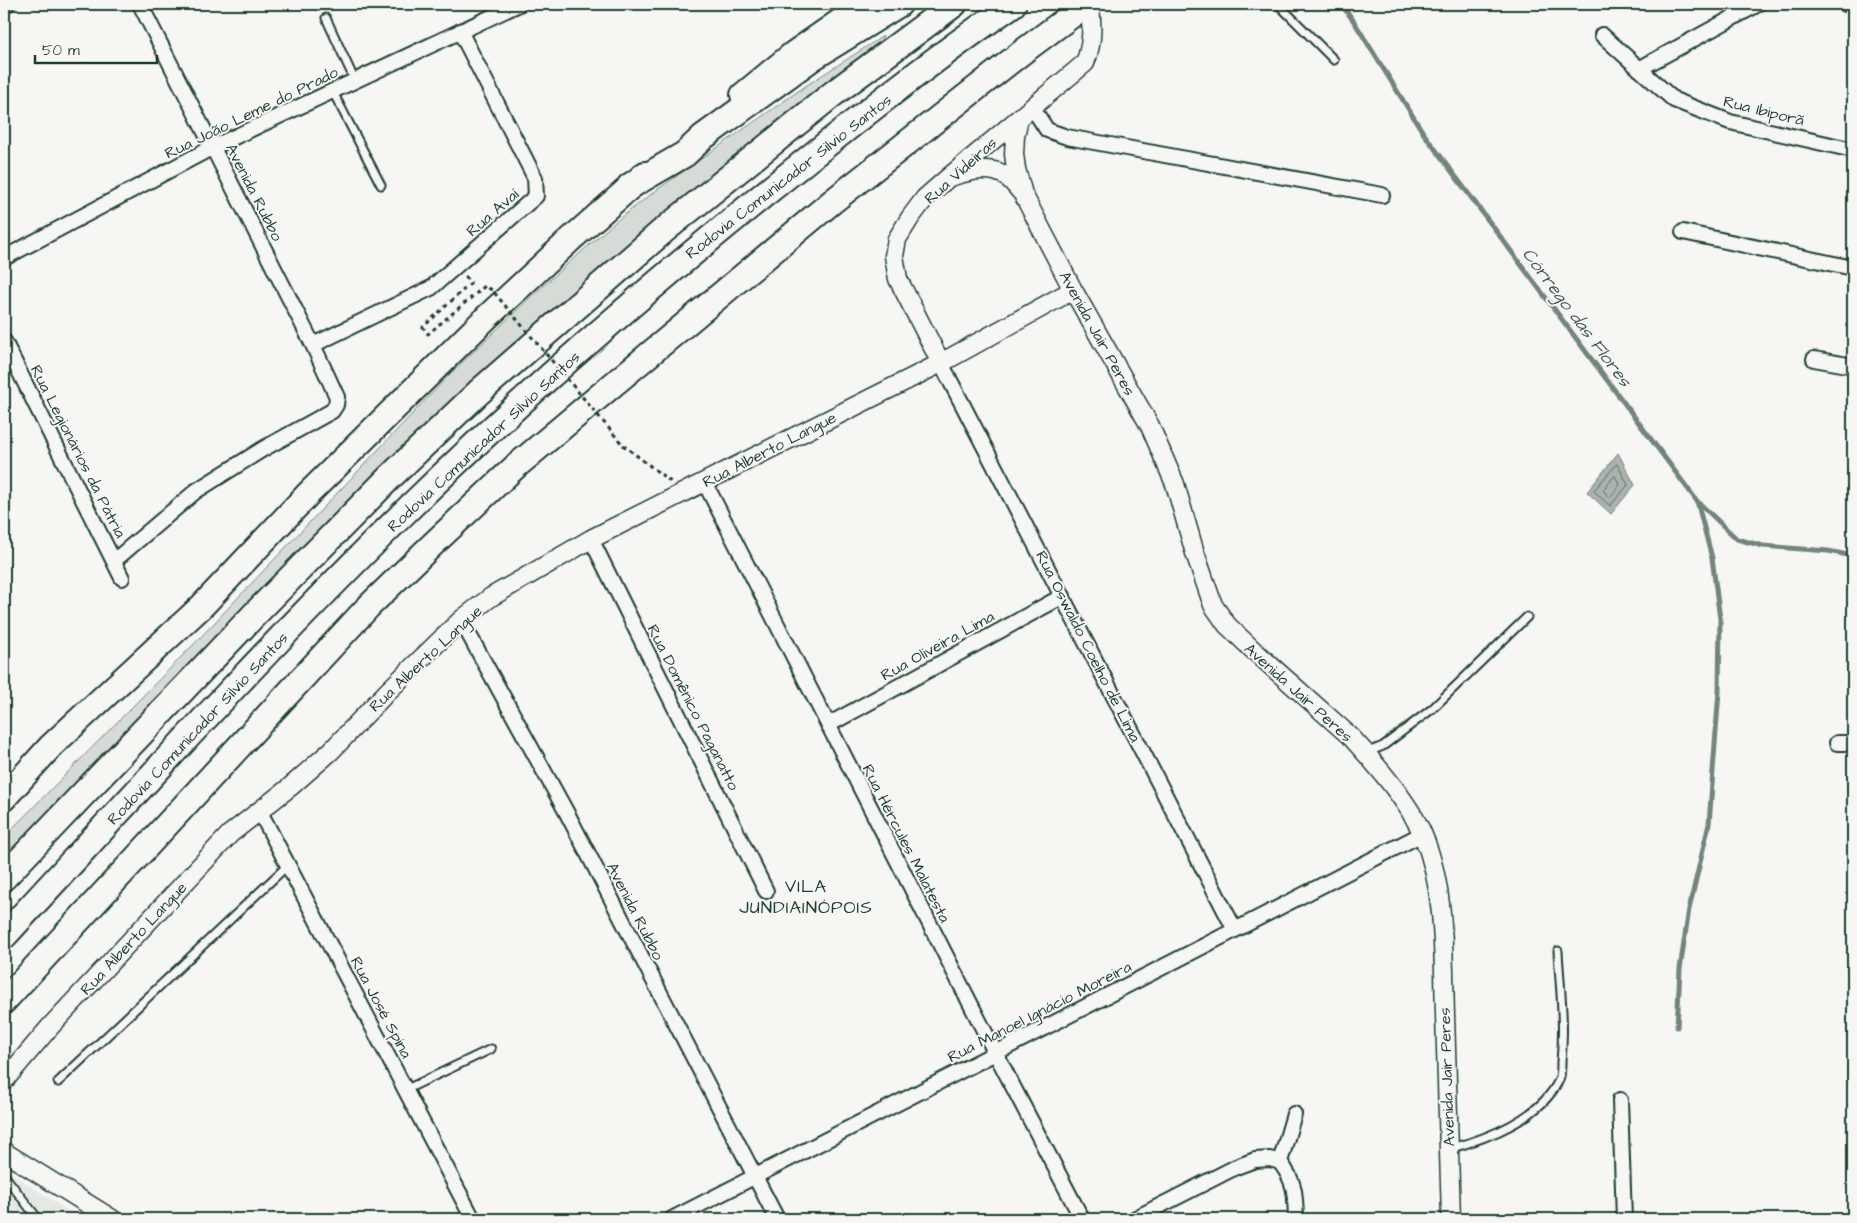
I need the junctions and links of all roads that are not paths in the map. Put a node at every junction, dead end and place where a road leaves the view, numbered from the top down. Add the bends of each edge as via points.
1 (7, 4) edge
2 (140, 4) edge
3 (518, 4) edge
4 (864, 4) edge
5 (899, 4) edge
6 (954, 4) edge
7 (1013, 4) edge
8 (1088, 4) edge
9 (1278, 4) edge
10 (1758, 4) edge
11 (1846, 4) edge
12 (1853, 5) edge
13 (4, 6) edge
14 (326, 18) dead end
15 (460, 31) junction
16 (1602, 35) dead end
17 (1334, 60) dead end
18 (1639, 69) junction
19 (355, 81) junction
20 (332, 92) junction
21 (1025, 113) junction
22 (213, 147) junction
23 (1853, 150) edge
24 (949, 177) junction
25 (381, 185) dead end
26 (630, 186) junction
27 (1023, 194) junction
28 (1382, 195) dead end
29 (1684, 232) dead end
30 (4, 258) edge
31 (1853, 268) edge
32 (1073, 290) junction
33 (4, 341) edge
34 (313, 345) junction
35 (1814, 359) dead end
36 (941, 362) junction
37 (1853, 366) edge
38 (704, 481) junction
39 (591, 539) junction
40 (115, 560) junction
41 (122, 578) dead end
42 (1063, 596) junction
43 (1527, 617) dead end
44 (461, 620) junction
45 (828, 725) junction
46 (1837, 743) dead end
47 (1853, 743) edge
48 (1366, 753) junction
49 (4, 798) edge
50 (259, 810) junction
51 (1422, 834) junction
52 (288, 865) junction
53 (4, 877) edge
54 (766, 890) dead end
55 (1235, 930) junction
56 (4, 936) edge
57 (1558, 951) dead end
58 (4, 1001) edge
59 (491, 1049) dead end
60 (995, 1052) junction
61 (4, 1081) edge
62 (58, 1082) dead end
63 (405, 1090) junction
64 (1620, 1100) dead end
65 (1294, 1114) dead end
66 (1449, 1149) junction
67 (4, 1152) edge
68 (1280, 1162) junction
69 (4, 1176) edge
70 (755, 1178) junction
71 (38, 1219) edge
72 (112, 1219) edge
73 (474, 1219) edge
74 (672, 1219) edge
75 (777, 1219) edge
76 (1082, 1219) edge
77 (1134, 1219) edge
78 (1296, 1219) edge
79 (1450, 1219) edge
80 (1624, 1219) edge

1 - 13 street
2 - 22 street, Avenida Rubbo
3 - 15 street, Rua João Leme do Prado
4 - 26 highway via 793,54
5 - 26 highway via 812,58 703,137 685,154
6 - 53 highway, Rodovia Comunicador Silvio Santos via 834,93 663,231 479,392 255,614
7 - 56 highway, Rodovia Comunicador Silvio Santos via 855,121 672,269 496,424 276,644
8 - 21 street via 1092,31 1085,63
8 - 58 highway via 833,201 515,467 368,607
9 - 17 lane
10 - 18 street
11 - 12 street
14 - 19 lane
15 - 19 street, Rua João Leme do Prado
15 - 34 street, Rua Avaí via 535,178 536,196 432,288
16 - 18 street, Rua Ibiporã
18 - 23 street, Rua Ibiporã via 1674,100 1730,122
19 - 20 street, Rua João Leme do Prado
20 - 22 street, Rua João Leme do Prado
20 - 25 lane
21 - 24 street, Rua Videiras
21 - 27 street, Avenida Jair Peres via 1015,136 1014,154
21 - 28 street via 1047,130 1067,137
22 - 30 street, Rua João Leme do Prado
22 - 34 street, Avenida Rubbo
24 - 27 street, Avenida Jair Peres via 975,171 995,171 1007,176
24 - 36 street, Rua Videiras via 925,198 910,218 897,239 894,256 898,279
26 - 49 highway via 487,317 309,493 202,606 51,746
27 - 32 street, Avenida Jair Peres
29 - 31 street
32 - 36 street, Rua Alberto Langue
32 - 48 street, Avenida Jair Peres via 1150,426 1175,484 1213,604 1227,625 1252,650
33 - 40 street, Rua Legionários da Pátria
34 - 40 street, Avenida Rubbo via 337,397 332,411 196,491
35 - 37 street
36 - 38 street, Rua Alberto Langue
36 - 42 street, Rua Oswaldo Coelho de Lima
38 - 39 street, Rua Alberto Langue
38 - 45 street, Rua Hércules Malatesta
39 - 44 street, Rua Alberto Langue via 491,597
39 - 54 street, Rua Domênico Paganatto
40 - 41 street, Rua Legionários da Pátria
42 - 45 street, Rua Oliveira Lima
42 - 55 street, Rua Oswaldo Coelho de Lima
43 - 48 lane via 1432,709 1383,746
44 - 50 street, Rua Alberto Langue via 331,751 290,788
44 - 70 street, Avenida Rubbo via 568,815
45 - 60 street, Rua Hércules Malatesta
46 - 47 street
48 - 51 street, Avenida Jair Peres via 1404,802
50 - 52 street, Rua José Spina
50 - 61 street, Rua Alberto Langue via 223,841
51 - 55 street, Rua Manoel Ignácio Moreira
51 - 66 street, Avenida Jair Peres via 1437,879 1443,946
52 - 62 lane
52 - 63 street, Rua José Spina
55 - 60 street, Rua Manoel Ignácio Moreira
57 - 66 lane via 1564,1040 1560,1078 1543,1104 1504,1129
59 - 63 lane
60 - 70 street, Rua Manoel Ignácio Moreira
60 - 76 street, Rua Hércules Malatesta
63 - 73 street, Rua José Spina
64 - 80 street
65 - 68 street
66 - 79 street, Avenida Jair Peres
67 - 72 street
68 - 77 street via 1255,1160
68 - 78 street via 1292,1177
69 - 71 lane
70 - 74 street, Rua Manoel Ignácio Moreira
70 - 75 street, Avenida Rubbo

